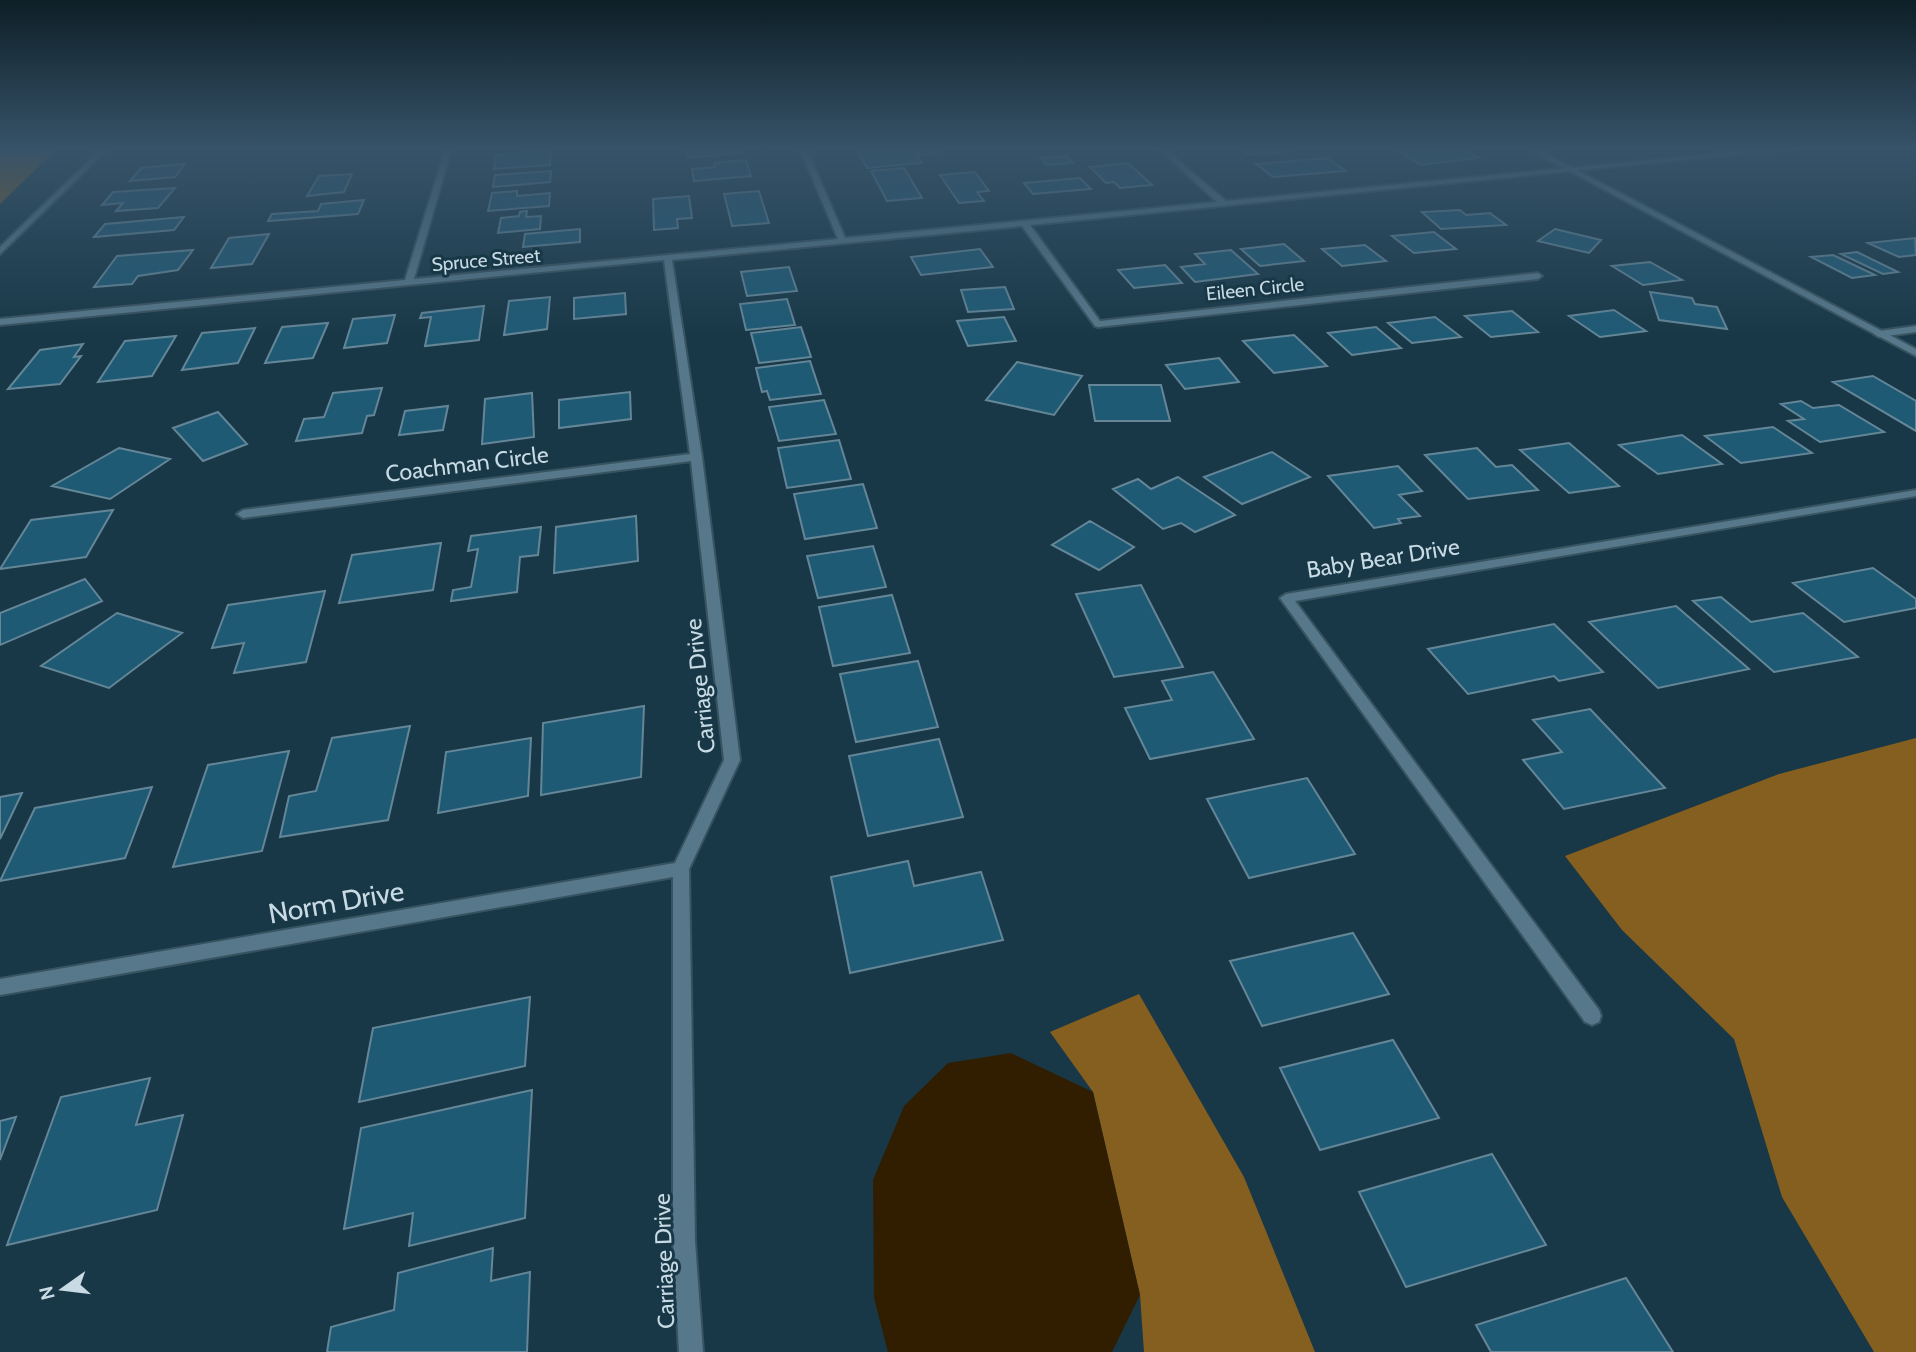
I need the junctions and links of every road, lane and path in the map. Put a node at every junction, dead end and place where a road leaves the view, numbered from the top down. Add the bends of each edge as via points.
1 (43, 210) edge
2 (430, 210) edge
3 (829, 210) edge
4 (1156, 210) edge
5 (1646, 210) edge
6 (1025, 224) junction
7 (843, 242) junction
8 (0, 252) edge
9 (668, 259) junction
10 (1538, 276) dead end
11 (408, 284) junction
12 (0, 322) edge
13 (1916, 329) edge
14 (1879, 334) junction
15 (1916, 353) edge
16 (696, 457) junction
17 (1916, 493) edge
18 (243, 514) dead end
19 (681, 869) junction
20 (0, 987) edge
21 (1592, 1016) dead end
22 (691, 1352) edge

1 - 8 street
2 - 11 street
3 - 7 street
4 - 6 street, Spruce Street
5 - 14 street
6 - 7 street, Spruce Street
6 - 10 street, Eileen Circle via 1098,324
7 - 9 street, Spruce Street
9 - 11 street, Spruce Street
9 - 16 street, Carriage Drive
11 - 12 street, Spruce Street
13 - 14 street
14 - 15 street
16 - 18 street, Coachman Circle
16 - 19 street, Carriage Drive via 732,760
17 - 21 street, Baby Bear Drive via 1286,598
19 - 20 street, Norm Drive
19 - 22 street, Carriage Drive via 684,1241

